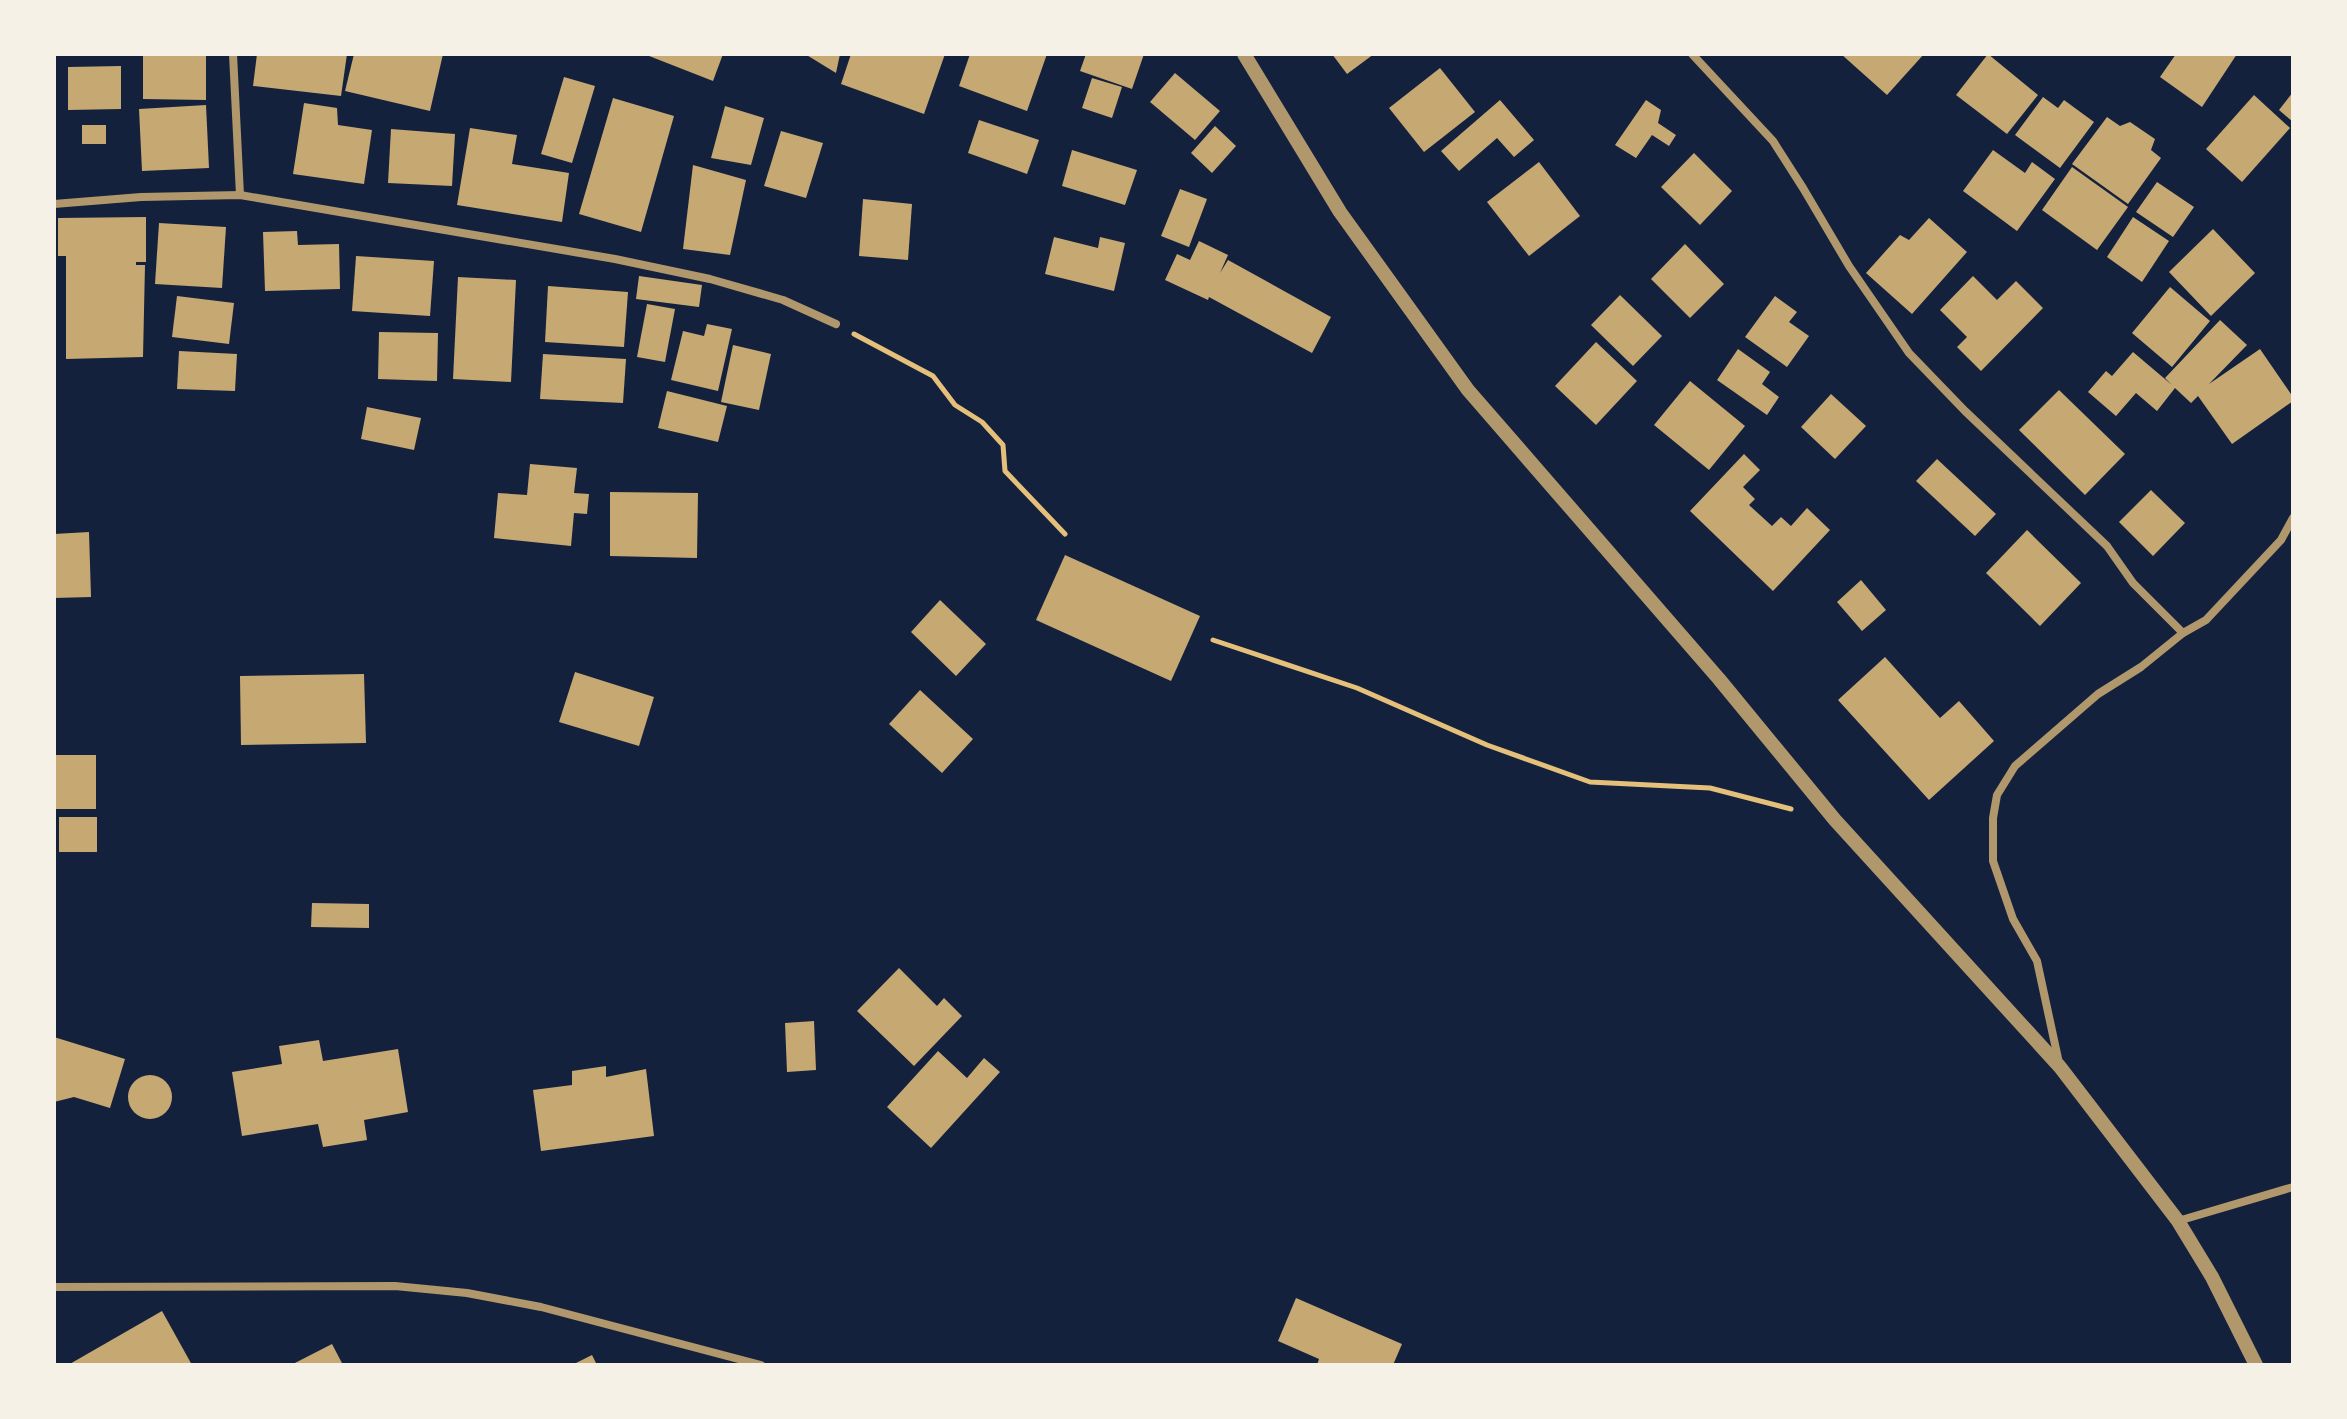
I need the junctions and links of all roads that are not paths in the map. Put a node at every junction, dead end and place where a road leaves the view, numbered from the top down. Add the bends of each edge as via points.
1 (233, 54) edge
2 (1244, 54) edge
3 (1692, 54) edge
4 (240, 195) junction
5 (54, 204) edge
6 (836, 324) road end
7 (2293, 518) edge
8 (2183, 633) junction
9 (2060, 1067) junction
10 (2293, 1187) edge
11 (2178, 1221) junction
12 (54, 1287) edge
13 (761, 1365) edge
14 (2256, 1365) edge

1 - 4 street
2 - 9 street via 1340,212 1468,390 1835,820
3 - 8 street via 1773,141 1909,353 2107,546 2133,583
4 - 5 street
4 - 6 street via 710,279 783,300
7 - 8 street via 2281,540 2206,620
8 - 9 street via 2054,731 2015,766 1997,795 1993,861 2013,919 2037,961
9 - 11 street
10 - 11 street
11 - 14 street
12 - 13 street via 395,1286 467,1293 541,1307

